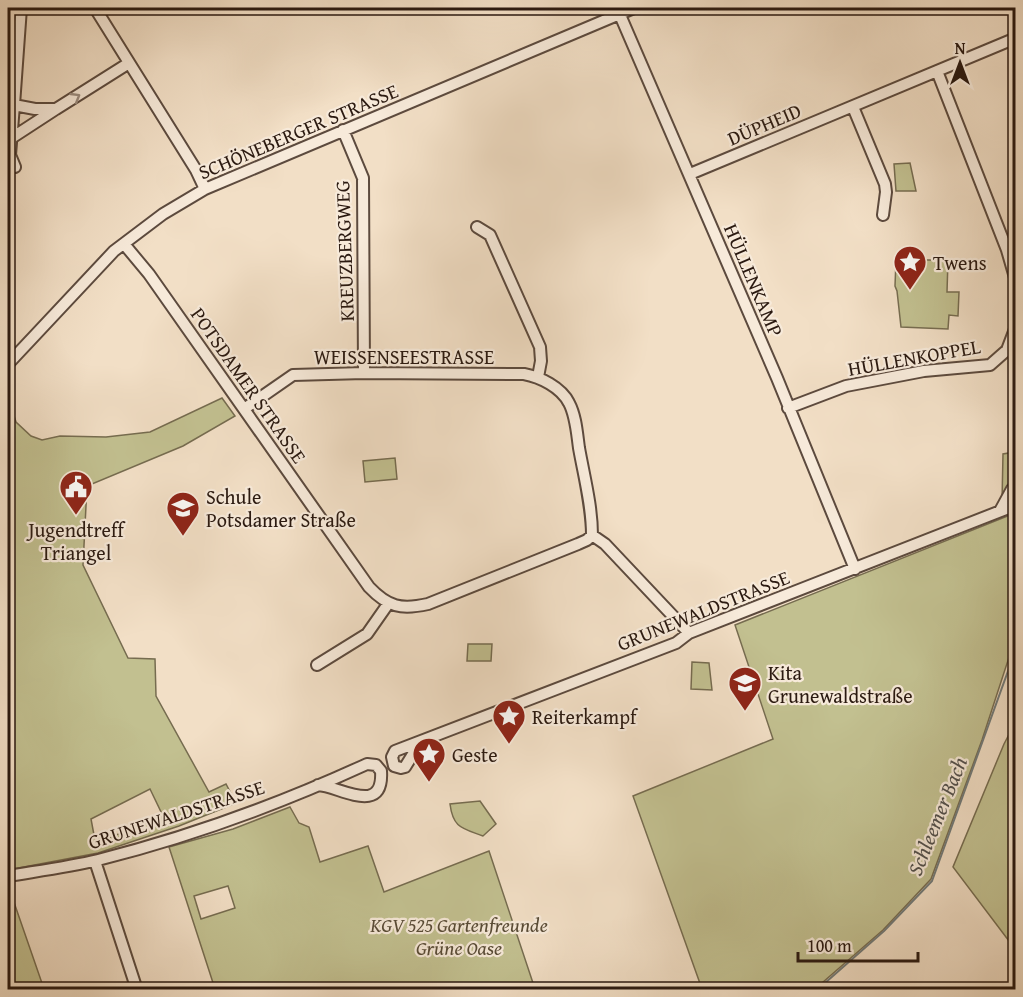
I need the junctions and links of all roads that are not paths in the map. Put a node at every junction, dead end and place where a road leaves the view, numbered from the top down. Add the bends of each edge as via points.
1 (21, 8) edge
2 (95, 8) edge
3 (634, 8) edge
4 (618, 11) edge
5 (1016, 38) edge
6 (129, 63) junction
7 (937, 71) junction
8 (14, 105) junction
9 (853, 107) junction
10 (56, 109) junction
11 (343, 130) junction
12 (10, 139) junction
13 (15, 167) dead end
14 (690, 174) junction
15 (205, 189) junction
16 (883, 215) dead end
17 (477, 226) dead end
18 (124, 244) junction
19 (1016, 281) edge
20 (1016, 313) edge
21 (18, 351) junction
22 (8, 357) edge
23 (8, 364) edge
24 (364, 373) junction
25 (538, 377) junction
26 (788, 408) junction
27 (244, 409) junction
28 (1016, 487) edge
29 (1016, 505) edge
30 (999, 511) junction
31 (592, 535) junction
32 (855, 568) junction
33 (388, 604) junction
34 (688, 633) junction
35 (316, 665) dead end
36 (420, 743) dead end
37 (318, 785) junction
38 (95, 861) junction
39 (8, 876) edge
40 (137, 990) edge

1 - 8 street
2 - 6 street
3 - 4 street, SCHÖNEBERGER STRASSE
4 - 11 street, SCHÖNEBERGER STRASSE
4 - 14 street, HÜLLENKAMP
5 - 7 street, DÜPHEID
10 -> 6 street
6 - 15 street
7 - 9 street, DÜPHEID
7 - 19 street
8 - 10 street
8 - 12 street
9 - 14 street, DÜPHEID
9 - 16 street via 885,184
10 - 12 street
11 - 15 street, SCHÖNEBERGER STRASSE
11 - 24 street, KREUZBERGWEG via 363,178
12 - 13 street
14 - 26 street, HÜLLENKAMP
15 - 18 street, SCHÖNEBERGER STRASSE
17 - 25 street via 490,235 540,347
18 - 21 street, SCHÖNEBERGER STRASSE
18 - 27 street, POTSDAMER STRASSE
20 - 26 street, HÜLLENKOPPEL via 1007,350 990,365 924,371 846,386
21 - 22 street, SCHÖNEBERGER STRASSE
21 - 23 street, SCHÖNEBERGER STRASSE
24 - 25 street, WEISSENSEESTRASSE
24 - 27 street, WEISSENSEESTRASSE via 293,375
25 - 31 street, WEISSENSEESTRASSE via 562,393 569,403
26 - 32 street, HÜLLENKAMP
27 - 33 street, POTSDAMER STRASSE via 369,586
28 - 30 street
29 - 30 street, GRUNEWALDSTRASSE
30 - 32 street, GRUNEWALDSTRASSE
31 - 33 street via 428,604 403,608
31 - 34 street
32 - 34 street, GRUNEWALDSTRASSE
33 - 35 street via 367,634
34 - 36 street, GRUNEWALDSTRASSE via 676,643
37 - 37 street, GRUNEWALDSTRASSE via 357,797 371,795 379,788 381,771 367,764
37 - 38 street, GRUNEWALDSTRASSE via 174,838
38 - 39 street, GRUNEWALDSTRASSE
38 - 40 street

